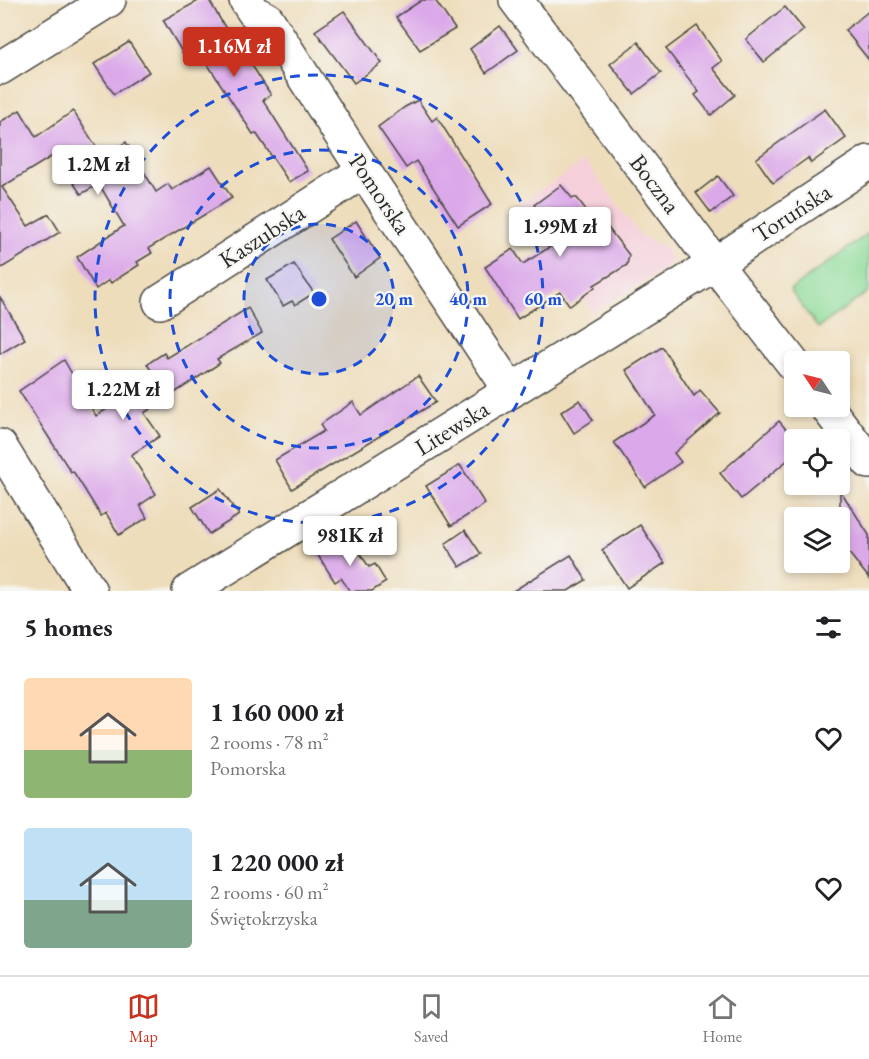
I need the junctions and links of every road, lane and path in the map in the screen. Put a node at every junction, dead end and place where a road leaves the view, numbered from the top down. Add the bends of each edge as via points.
1 (109, 0) edge
2 (516, 0) edge
3 (256, 10) edge
4 (0, 68) edge
5 (869, 162) edge
6 (364, 171) junction
7 (715, 264) junction
8 (160, 302) dead end
9 (784, 352) edge
10 (511, 391) junction
11 (834, 417) edge
12 (0, 446) edge
13 (869, 462) edge
14 (90, 591) edge
15 (189, 591) edge

1 - 4 street
2 - 7 street, Boczna
3 - 6 street, Pomorska
5 - 7 street, Toruńska
6 - 8 street, Kaszubska
6 - 10 street, Pomorska
7 - 9 street, Boczna
7 - 10 street, Litewska
10 - 15 street, Litewska
11 - 13 street
12 - 14 street

